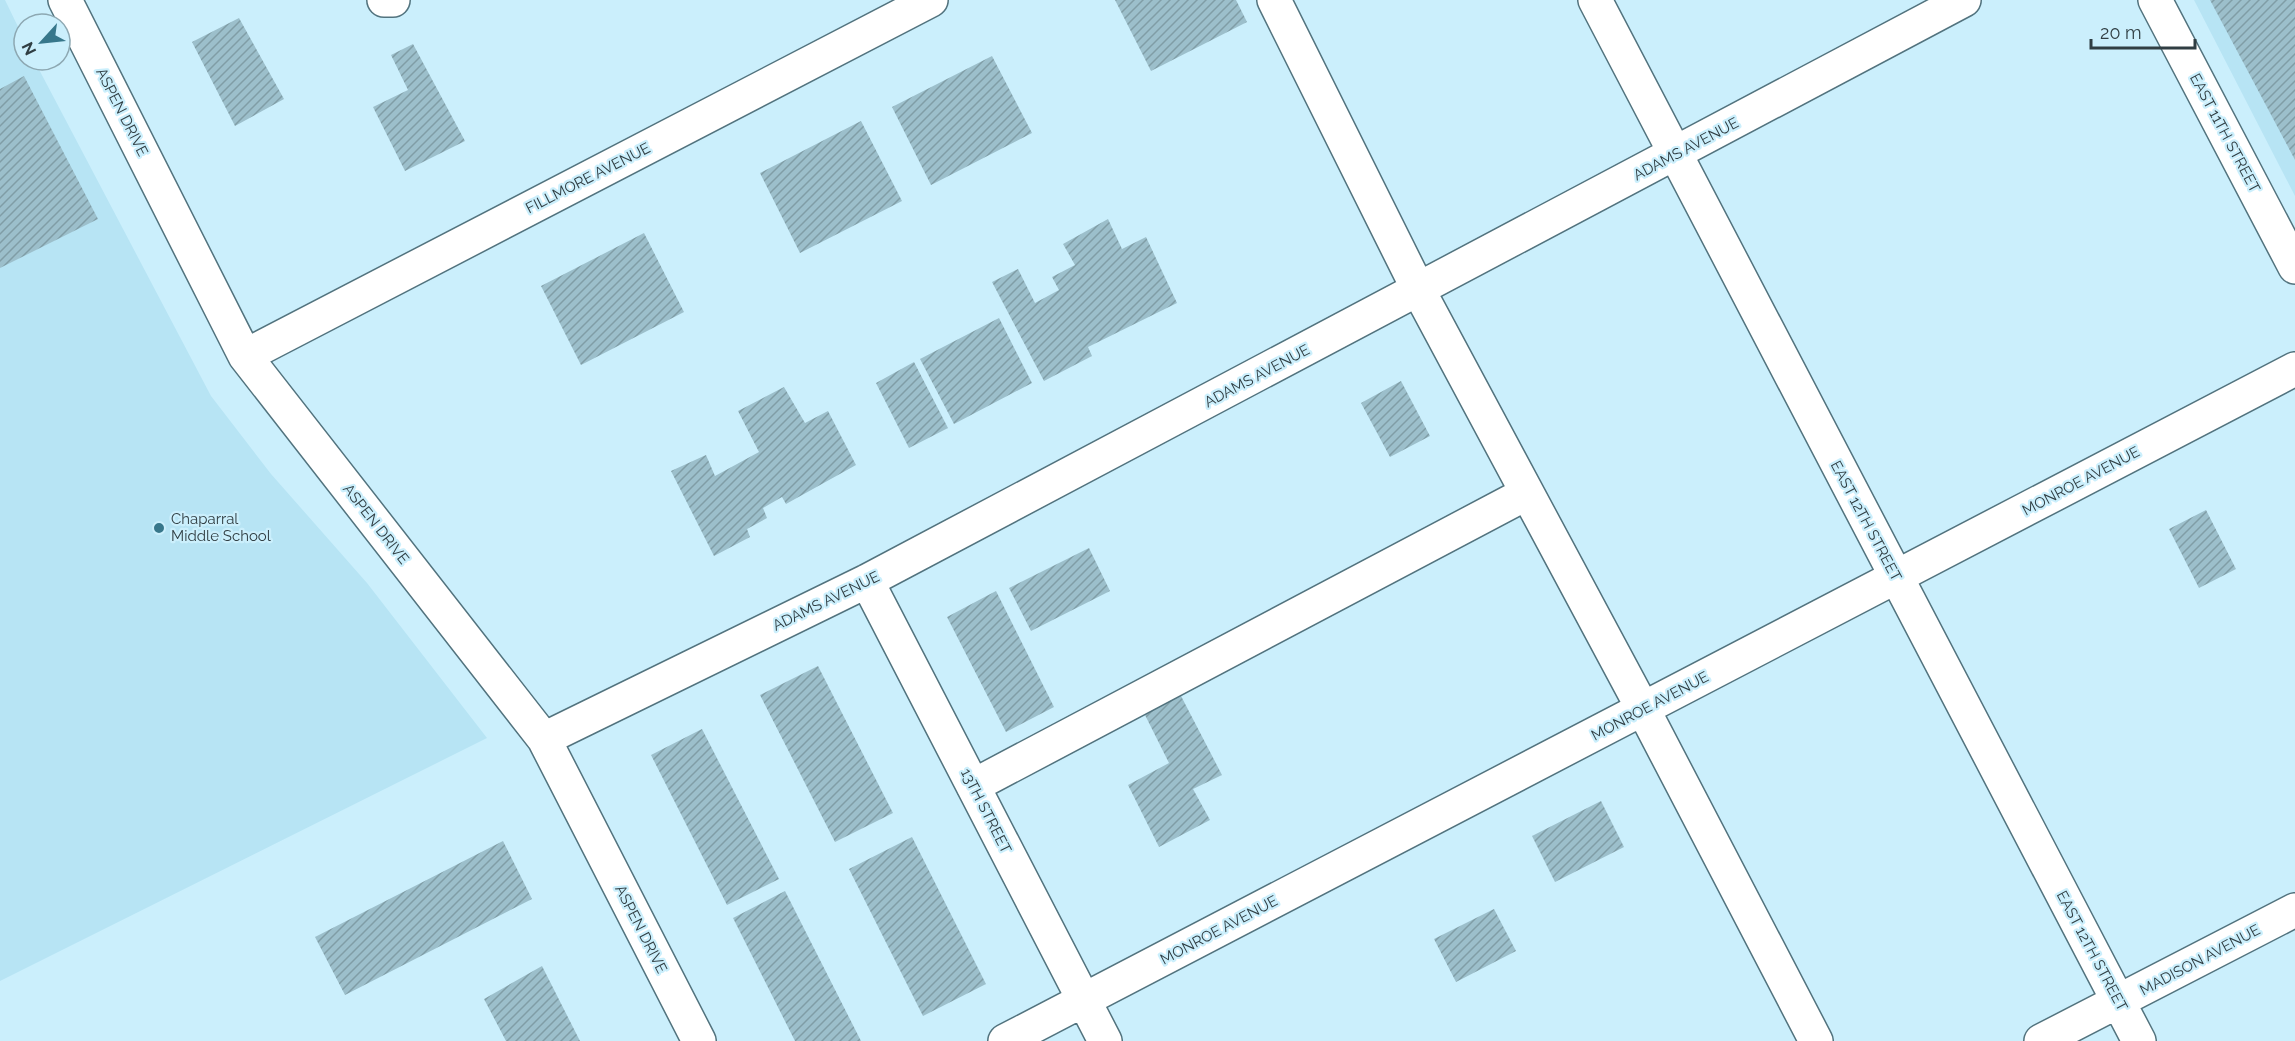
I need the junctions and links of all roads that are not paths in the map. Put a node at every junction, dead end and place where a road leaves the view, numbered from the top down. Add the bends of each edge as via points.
1 (65, 0) edge
2 (384, 0) edge
3 (393, 0) edge
4 (931, 0) edge
5 (1274, 0) edge
6 (1595, 0) edge
7 (1964, 0) edge
8 (2155, 0) edge
9 (1675, 155) junction
10 (2295, 267) edge
11 (1419, 291) junction
12 (245, 356) junction
13 (2295, 369) edge
14 (1527, 493) junction
15 (1896, 577) junction
16 (867, 581) junction
17 (1643, 709) junction
18 (544, 739) junction
19 (973, 786) junction
20 (2295, 910) edge
21 (1084, 1001) junction
22 (2119, 1002) junction
23 (699, 1041) edge
24 (1005, 1041) edge
25 (1105, 1041) edge
26 (1816, 1041) edge
27 (2041, 1041) edge
28 (2139, 1041) edge

1 - 12 street, ASPEN DRIVE
2 - 3 street
4 - 12 street, FILLMORE AVENUE
5 - 11 street
6 - 9 street, EAST 12TH STREET
7 - 9 street, ADAMS AVENUE
8 - 10 street, EAST 11TH STREET
9 - 11 street, ADAMS AVENUE
9 - 15 street, EAST 12TH STREET
11 - 14 street
11 - 16 street, ADAMS AVENUE
12 - 18 street, ASPEN DRIVE
13 - 15 street, MONROE AVENUE
14 - 17 street
14 - 19 street
15 - 17 street, MONROE AVENUE
15 - 22 street, EAST 12TH STREET
16 - 18 street, ADAMS AVENUE
16 - 19 street, 13TH STREET
17 - 21 street, MONROE AVENUE
17 - 26 street
18 - 23 street, ASPEN DRIVE
19 - 21 street, 13TH STREET
20 - 22 street, MADISON AVENUE
21 - 24 street, MONROE AVENUE
21 - 25 street, 13TH STREET
22 - 27 street, MADISON AVENUE
22 - 28 street, EAST 12TH STREET

